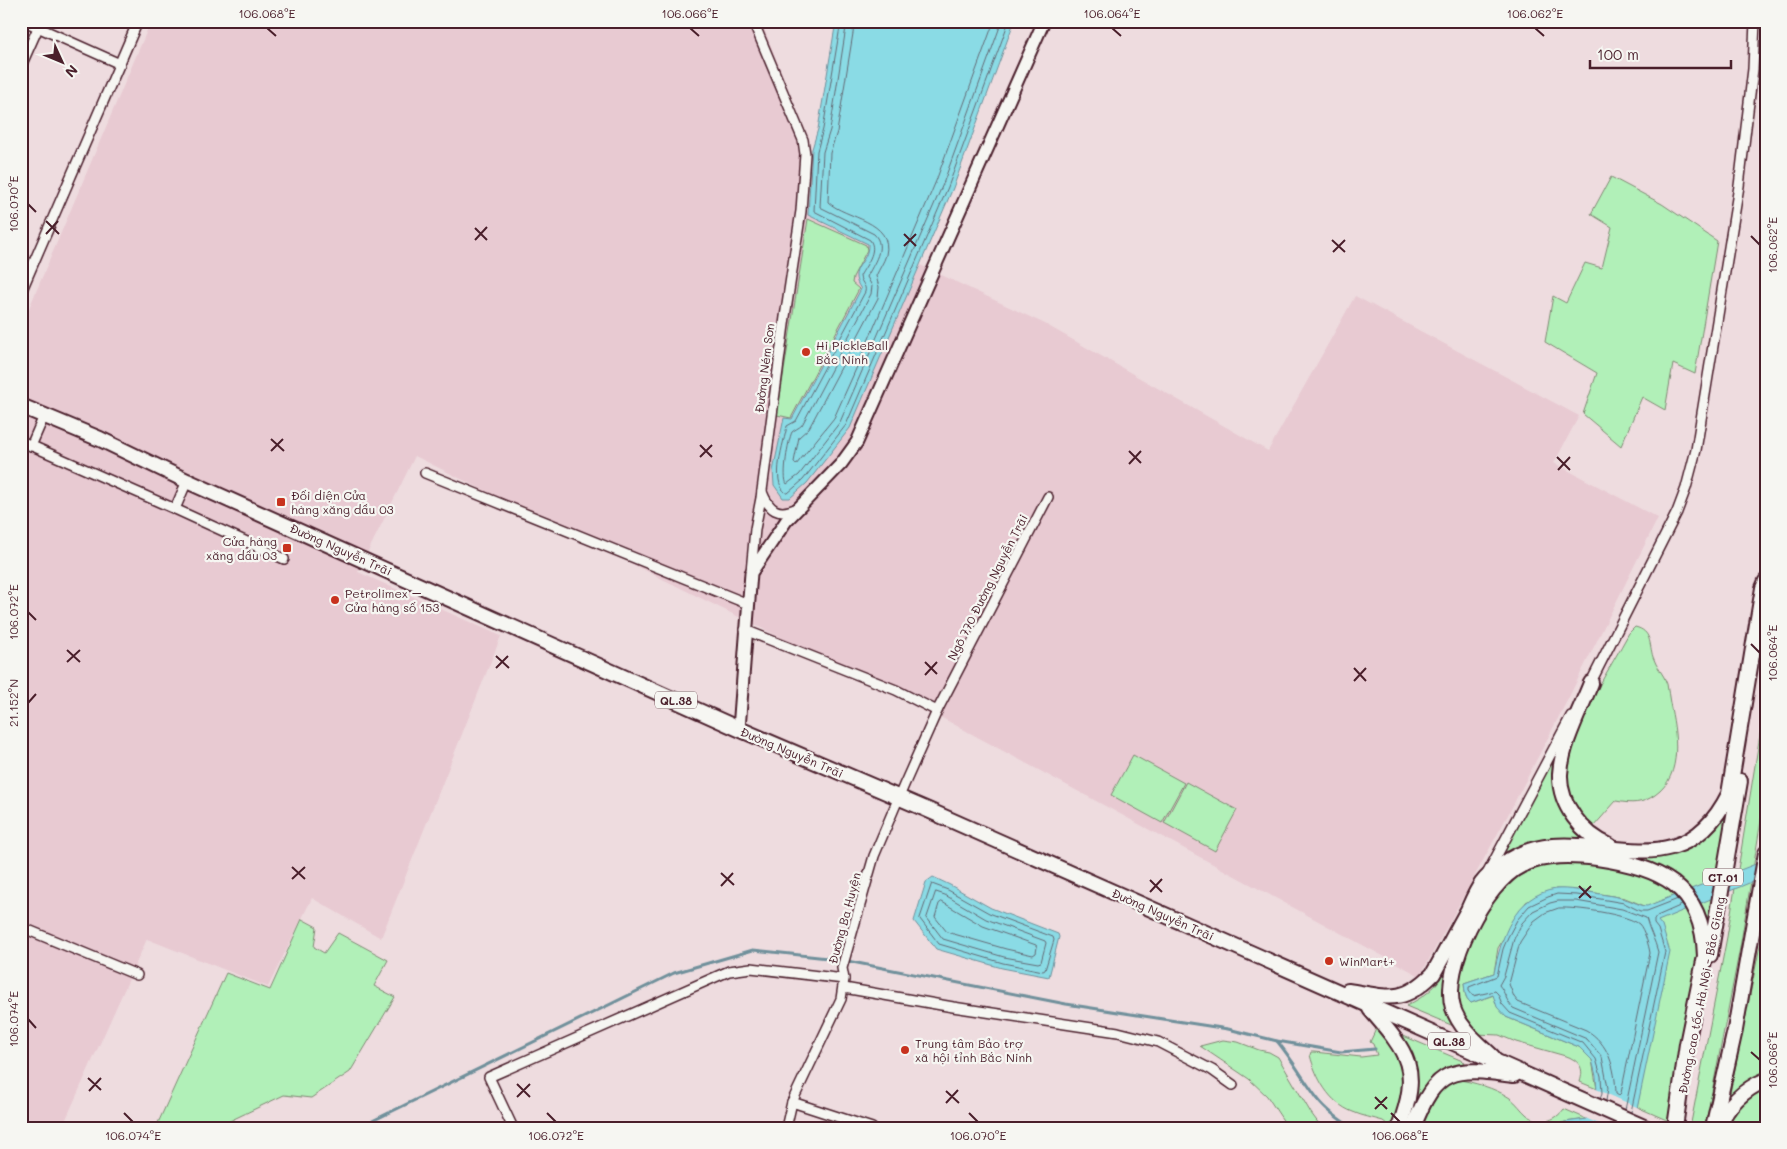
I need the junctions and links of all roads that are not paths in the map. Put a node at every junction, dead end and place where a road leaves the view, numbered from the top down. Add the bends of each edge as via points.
1 (24, 21) edge
2 (138, 21) edge
3 (753, 21) edge
4 (1040, 21) edge
5 (1044, 21) edge
6 (1755, 21) edge
7 (40, 24) edge
8 (1036, 36) junction
9 (120, 64) junction
10 (21, 66) edge
11 (22, 290) edge
12 (21, 406) edge
13 (44, 416) junction
14 (21, 441) edge
15 (32, 446) junction
16 (425, 473) dead end
17 (188, 481) junction
18 (762, 492) junction
19 (1048, 497) dead end
20 (800, 507) junction
21 (175, 509) junction
22 (284, 559) dead end
23 (751, 573) junction
24 (1766, 581) edge
25 (748, 604) junction
26 (1766, 625) edge
27 (745, 630) junction
28 (1591, 683) junction
29 (937, 711) junction
30 (739, 729) junction
31 (899, 798) junction
32 (1620, 850) junction
33 (1766, 853) edge
34 (1482, 883) junction
35 (21, 926) edge
36 (137, 975) dead end
37 (843, 979) junction
38 (1333, 989) junction
39 (1366, 1005) junction
40 (1501, 1064) junction
41 (1528, 1076) junction
42 (1766, 1080) edge
43 (1233, 1085) dead end
44 (792, 1102) junction
45 (1675, 1124) edge
46 (513, 1128) edge
47 (786, 1128) edge
48 (872, 1128) edge
49 (1399, 1128) edge
50 (1413, 1128) edge
51 (1646, 1128) edge
52 (1713, 1128) edge
53 (1718, 1128) edge

1 - 7 street
2 - 9 street
3 - 18 street, Đường Ném Sơn via 803,140 805,154 801,211
4 - 8 main road
5 - 8 main road
6 - 28 street via 1753,69 1740,178 1696,450 1677,512
7 - 9 street
7 - 10 street
8 - 20 main road via 857,442
9 - 11 street
12 - 13 highway, Đường Nguyễn Trãi / QL.38
13 - 15 street
13 - 17 highway, Đường Nguyễn Trãi / QL.38
14 - 15 street
15 - 21 street
16 - 25 street
17 - 21 street
17 - 30 highway, Đường Nguyễn Trãi / QL.38
18 - 20 street via 768,504 779,512
18 - 23 street, Đường Ném Sơn
19 - 29 street, Ngõ 770 Đường Nguyễn Trãi
20 - 23 main road via 774,537
21 - 22 street
23 - 25 main road, Đường Ném Sơn
24 - 32 highway via 1729,794 1724,804 1703,830 1677,846 1651,851
25 - 27 main road, Đường Ném Sơn
26 - 45 highway, Đường cao tốc Hà Nội - Bắc Giang / CT.01 via 1698,1022
27 - 29 street via 896,690
27 - 30 main road, Đường Ném Sơn
28 - 32 highway via 1571,733 1560,776 1568,808 1577,822 1594,838
28 - 34 street
29 - 31 street, Ngõ 770 Đường Nguyễn Trãi
30 - 31 highway, Đường Nguyễn Trãi / QL.38
31 - 37 street, Đường Ba Huyện via 874,856 848,946
31 - 38 highway, Đường Nguyễn Trãi / QL.38
32 - 34 highway via 1572,845 1538,848 1509,859
33 - 52 highway, CT.01 via 1736,1030
34 - 38 highway via 1433,974 1409,994 1391,997
35 - 36 street
37 - 43 street via 953,1007 1118,1032 1158,1042 1212,1070
37 - 44 street, Đường Ba Huyện via 841,999
37 - 46 street via 751,968 729,971 489,1077
38 - 39 highway, Đường Nguyễn Trãi / QL.38
39 - 40 highway, Đường Nguyễn Trãi / QL.38
39 - 49 highway via 1392,1035 1409,1065 1409,1098
40 - 41 highway, Đường Nguyễn Trãi / QL.38
40 - 45 highway via 1463,1027 1453,1008 1451,994 1457,957 1481,905 1493,888 1521,865 1552,856 1611,860 1652,870 1671,882 1691,903 1701,922 1705,947
41 - 50 highway via 1483,1071 1450,1074 1432,1088
41 - 51 highway, Đường Nguyễn Trãi / QL.38
42 - 53 highway via 1739,1096
44 - 47 street, Đường Ba Huyện
44 - 48 street

